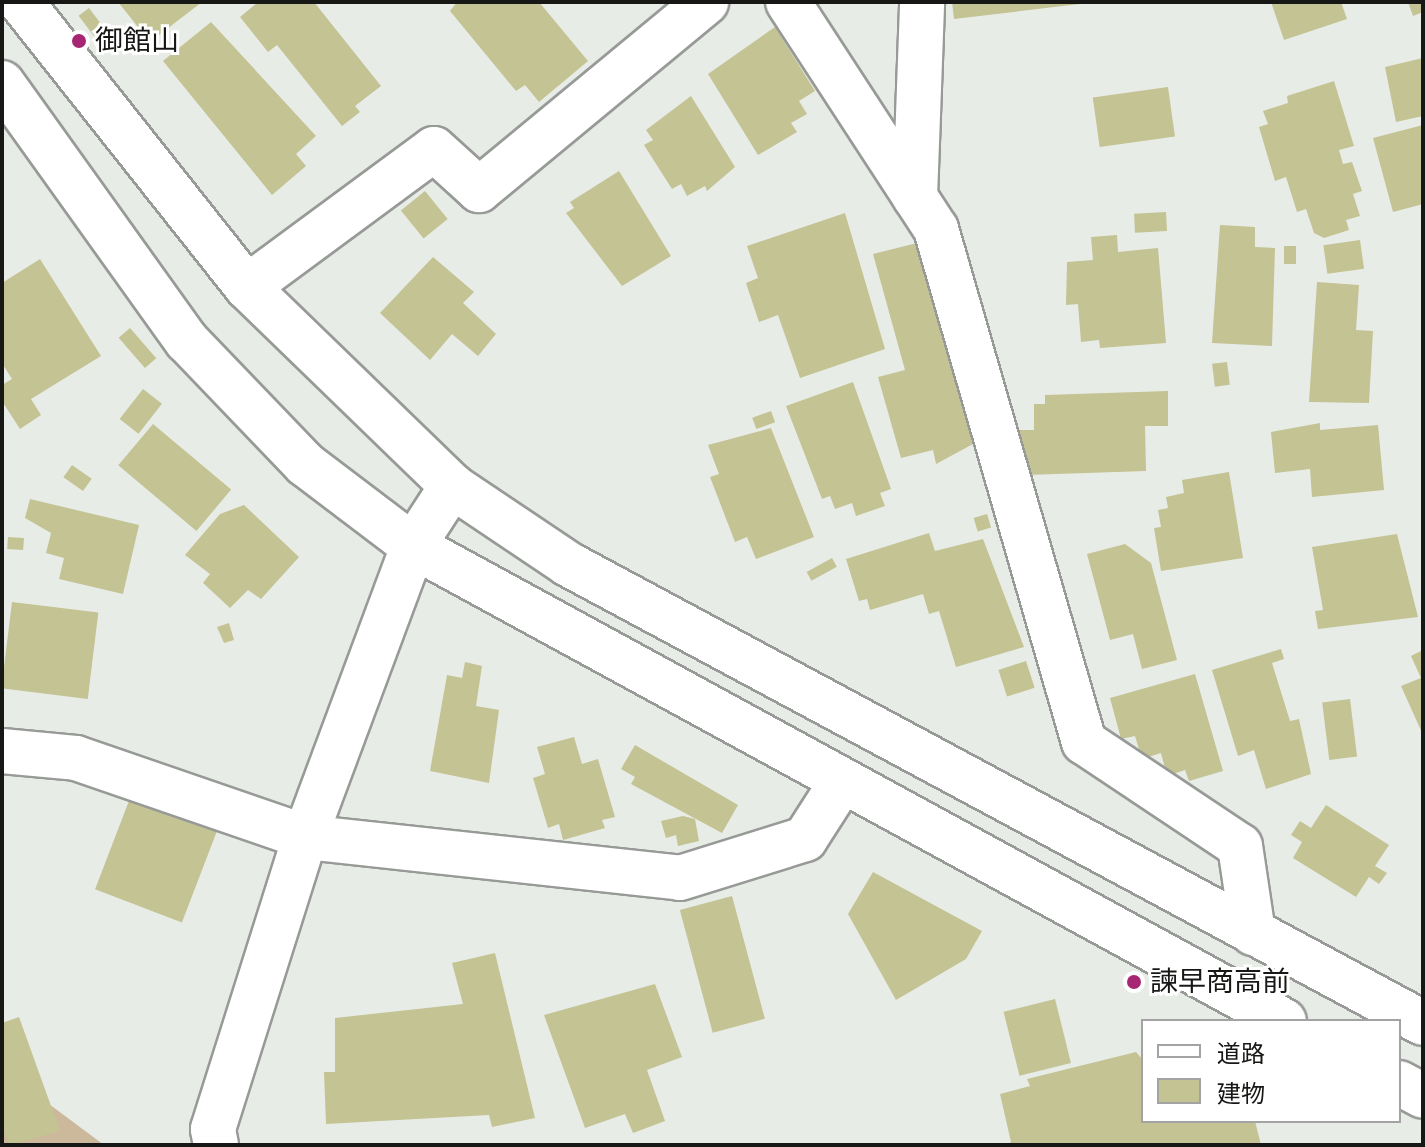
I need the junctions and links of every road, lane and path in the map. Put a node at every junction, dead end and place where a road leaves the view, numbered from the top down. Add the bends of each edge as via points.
1 (21, 2) edge
2 (788, 2) edge
3 (922, 2) edge
4 (685, 8) edge
5 (2, 83) edge
6 (915, 197) junction
7 (247, 287) junction
8 (452, 486) junction
9 (413, 546) junction
10 (2, 751) edge
11 (841, 783) junction
12 (305, 837) junction
13 (1253, 933) junction
14 (1280, 1019) edge
15 (1423, 1023) edge
16 (1401, 1084) edge
17 (1423, 1096) edge
18 (216, 1145) edge

1 - 7 street
2 - 6 street
3 - 6 street
4 - 7 street via 479,190 434,149
5 - 9 street via 187,341 305,464
6 - 13 street via 936,229 1084,742 1240,846
7 - 8 street
8 - 9 street
8 - 13 street via 568,564
9 - 11 street
9 - 12 street
10 - 12 street via 76,758
11 - 12 street via 805,839 680,878
11 - 14 street
12 - 18 street via 213,1129
13 - 15 street
16 - 17 street

